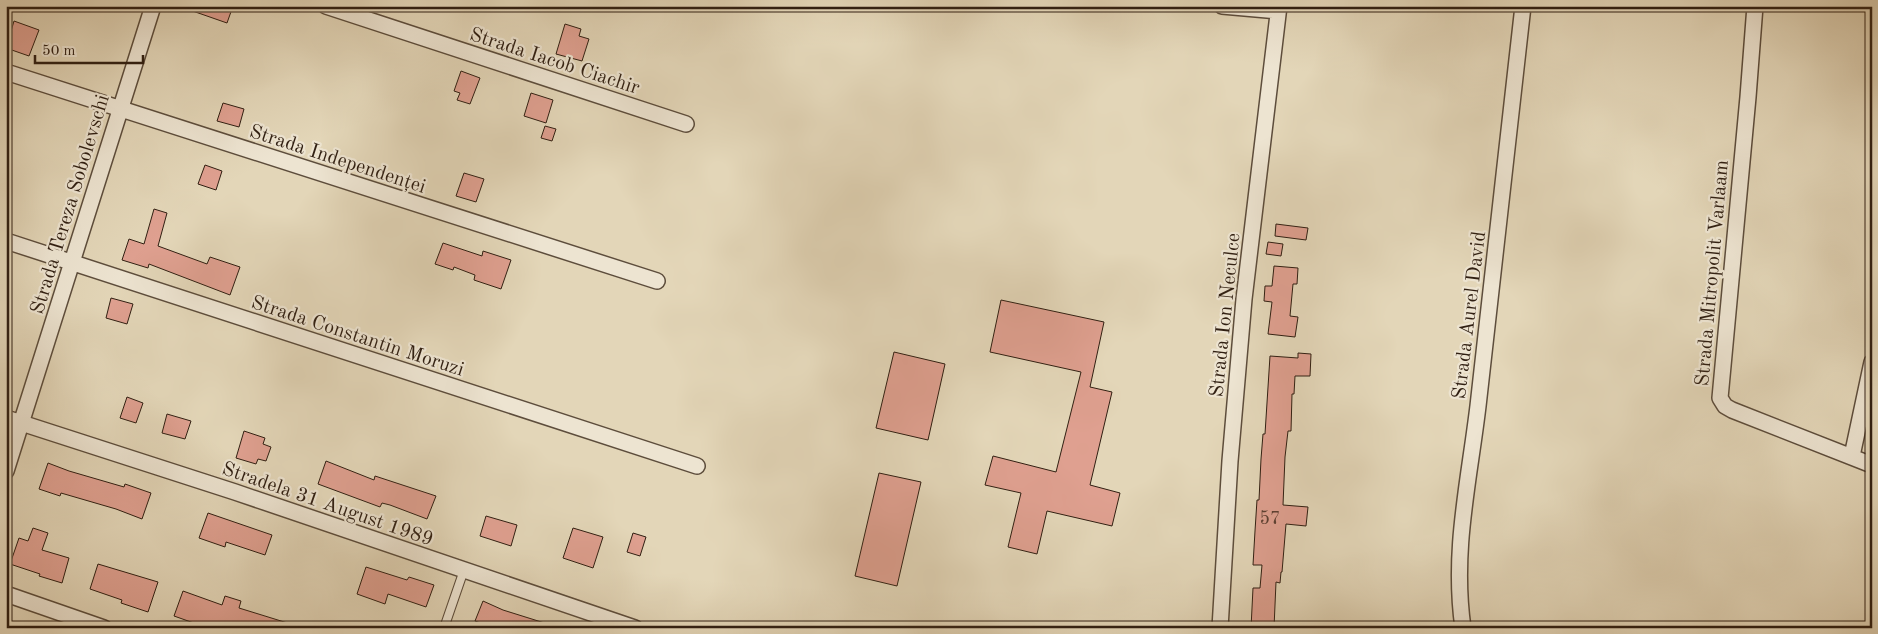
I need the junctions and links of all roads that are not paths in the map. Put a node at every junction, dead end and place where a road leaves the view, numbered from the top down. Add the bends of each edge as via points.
1 (153, 6) edge
2 (326, 6) edge
3 (1222, 6) edge
4 (1523, 6) edge
5 (1755, 6) edge
6 (1279, 9) edge
7 (6, 72) edge
8 (120, 109) junction
9 (686, 124) dead end
10 (6, 241) edge
11 (72, 263) junction
12 (657, 281) dead end
13 (1872, 362) edge
14 (6, 418) edge
15 (22, 423) junction
16 (1852, 456) junction
17 (1872, 464) edge
18 (697, 466) dead end
19 (6, 471) edge
20 (464, 570) junction
21 (6, 594) edge
22 (1220, 621) edge
23 (104, 628) edge
24 (444, 628) edge
25 (635, 628) edge
26 (1211, 628) edge
27 (1463, 628) edge

1 - 8 street, Strada Tereza Sobolevschi
2 - 9 street, Strada Iacob Ciachir
3 - 6 street
4 - 27 street, Strada Aurel David via 1472,457 1459,540 1458,575
5 - 16 street, Strada Mitropolit Varlaam via 1720,398 1732,410
6 - 22 street, Strada Ion Neculce via 1244,298
7 - 8 street, Strada Independenței
8 - 11 street, Strada Tereza Sobolevschi
8 - 12 street, Strada Independenței
10 - 11 street, Strada Constantin Moruzi
11 - 15 street, Strada Tereza Sobolevschi
11 - 18 street, Strada Constantin Moruzi
13 - 16 street
14 - 15 street, Stradela 31 August 1989
15 - 19 street, Strada Tereza Sobolevschi
15 - 20 street, Stradela 31 August 1989
16 - 17 street
20 - 24 lane
20 - 25 street, Stradela 31 August 1989
21 - 23 street
22 - 26 lane

